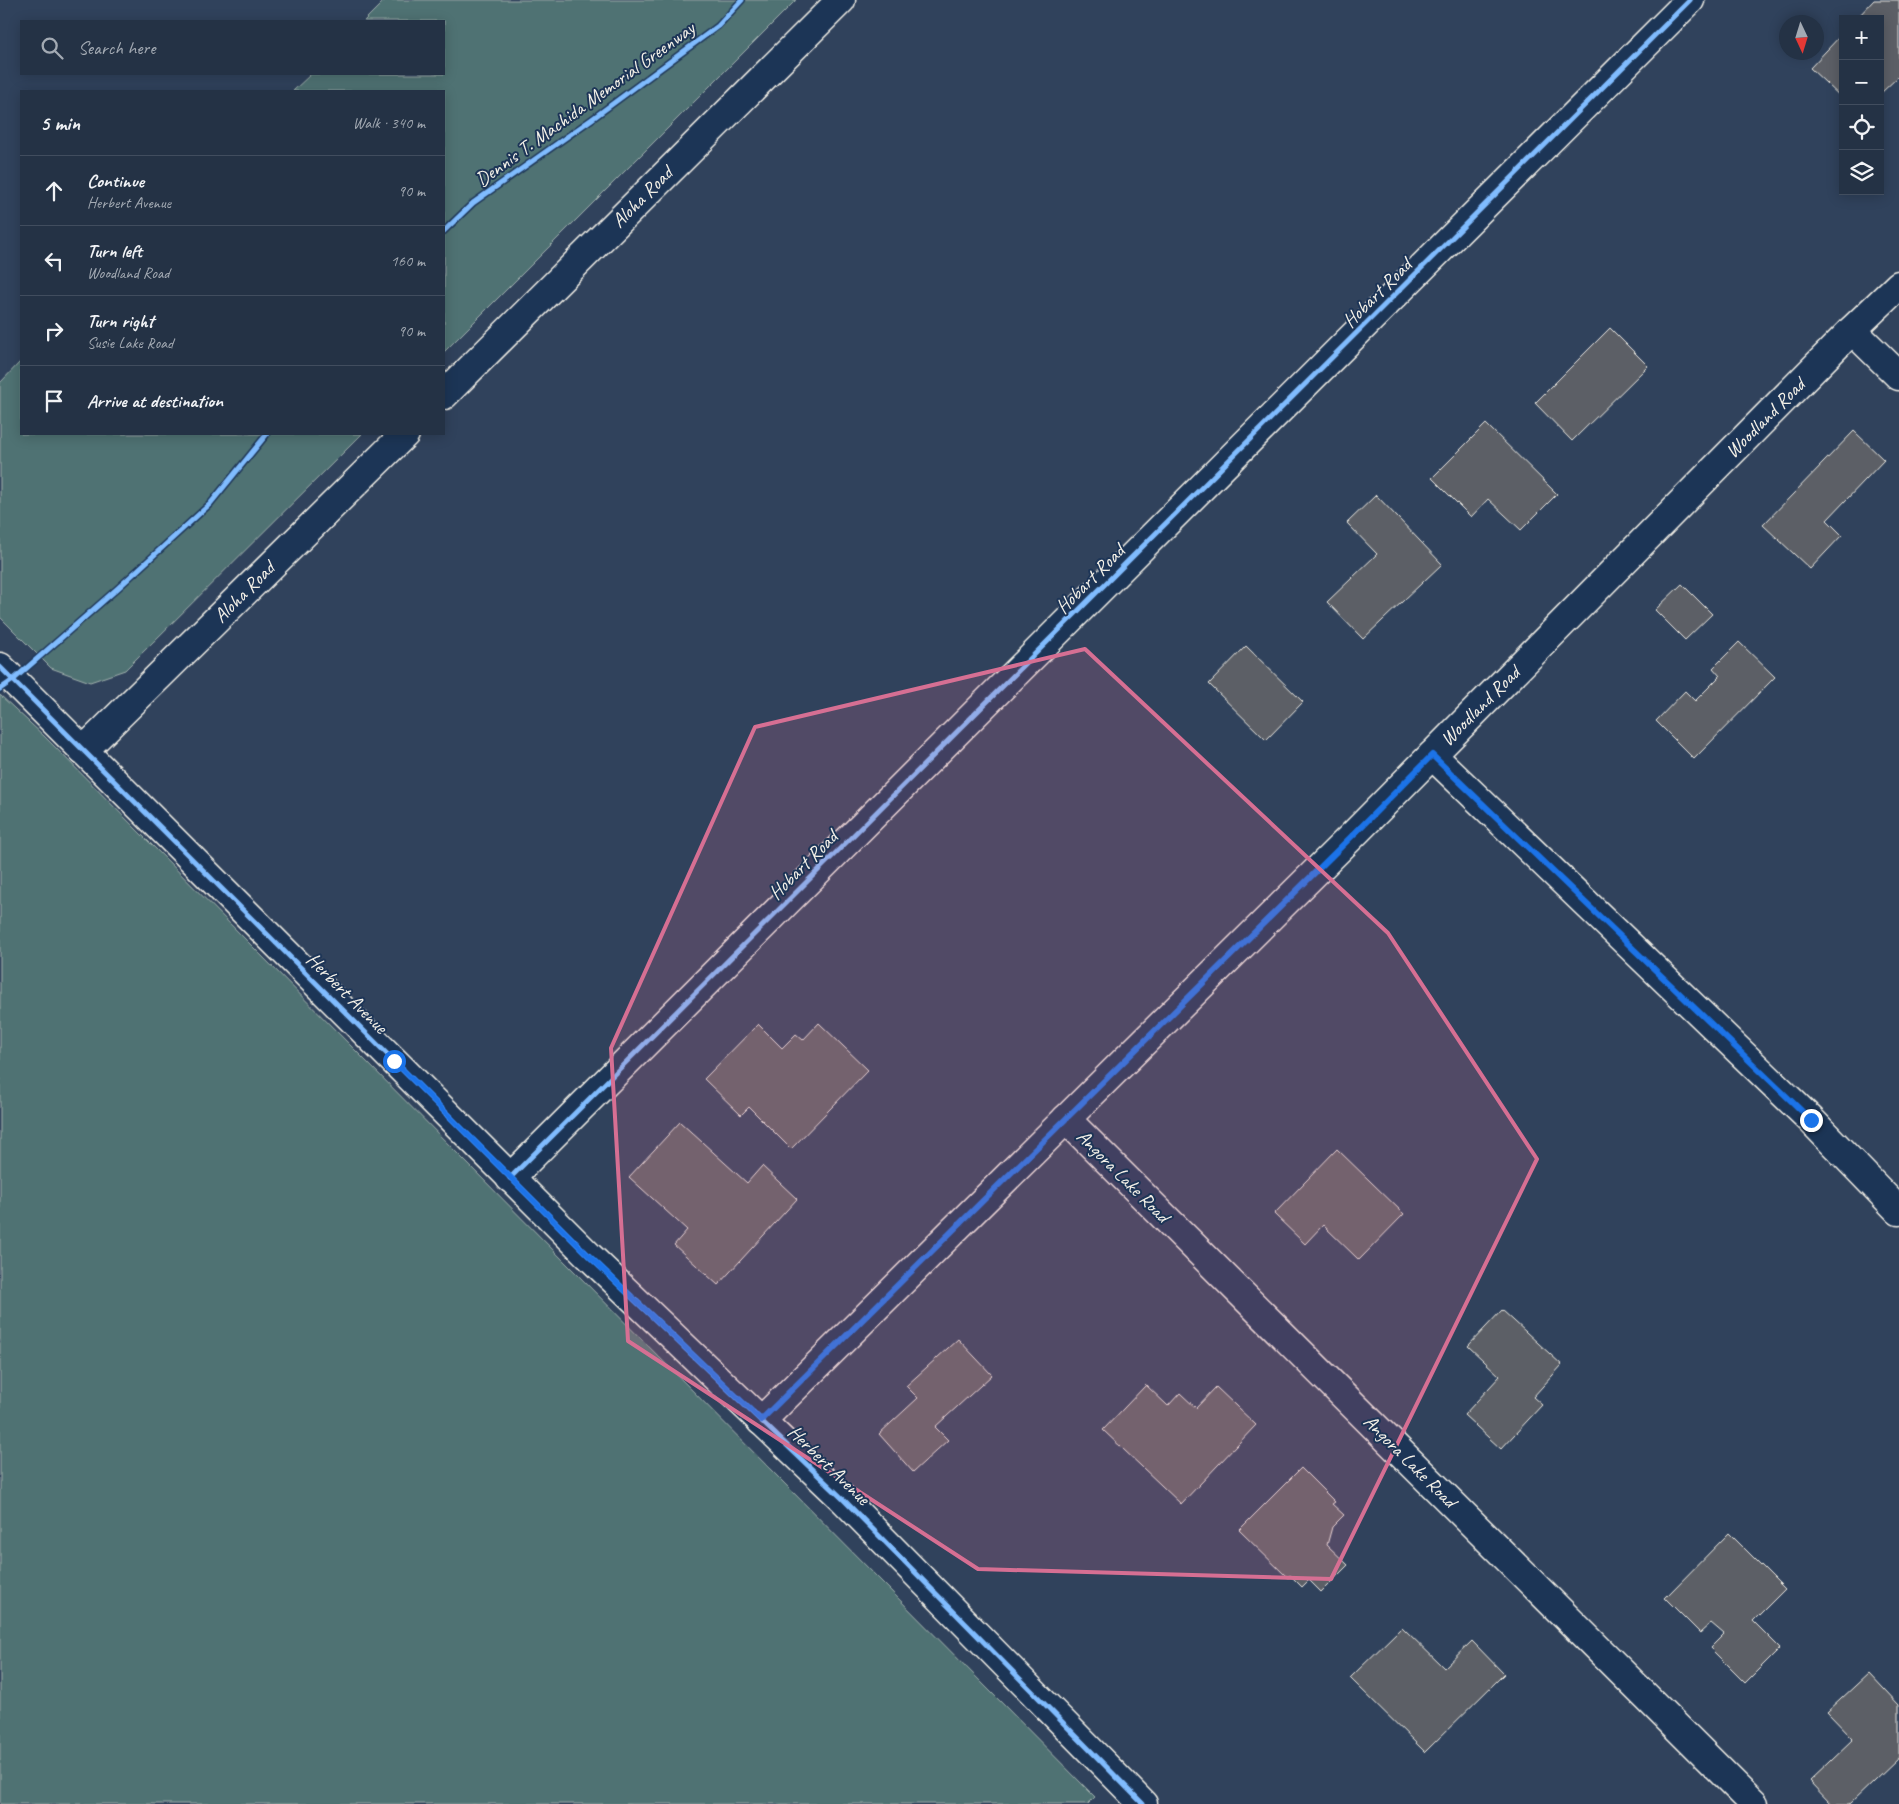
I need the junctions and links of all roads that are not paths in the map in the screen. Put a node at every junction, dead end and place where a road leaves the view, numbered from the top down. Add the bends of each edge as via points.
1 (841, 0) edge
2 (1690, 0) edge
3 (1899, 284) edge
4 (1852, 330) junction
5 (1899, 376) edge
6 (445, 394) edge
7 (404, 435) edge
8 (0, 667) edge
9 (83, 751) junction
10 (1432, 755) junction
11 (1066, 1119) junction
12 (510, 1178) junction
13 (1899, 1211) edge
14 (761, 1420) junction
15 (1144, 1804) edge
16 (1754, 1804) edge

1 - 6 street, Aloha Road
2 - 12 street, Hobart Road
3 - 4 street, Woodland Road
4 - 5 street
4 - 10 street, Woodland Road
7 - 9 street, Aloha Road
8 - 9 street, Herbert Avenue
9 - 12 street, Herbert Avenue
10 - 11 street, Woodland Road
10 - 13 street via 1811,1120
11 - 14 street, Woodland Road
11 - 16 street, Angora Lake Road
12 - 14 street, Herbert Avenue
14 - 15 street, Herbert Avenue via 843,1498

